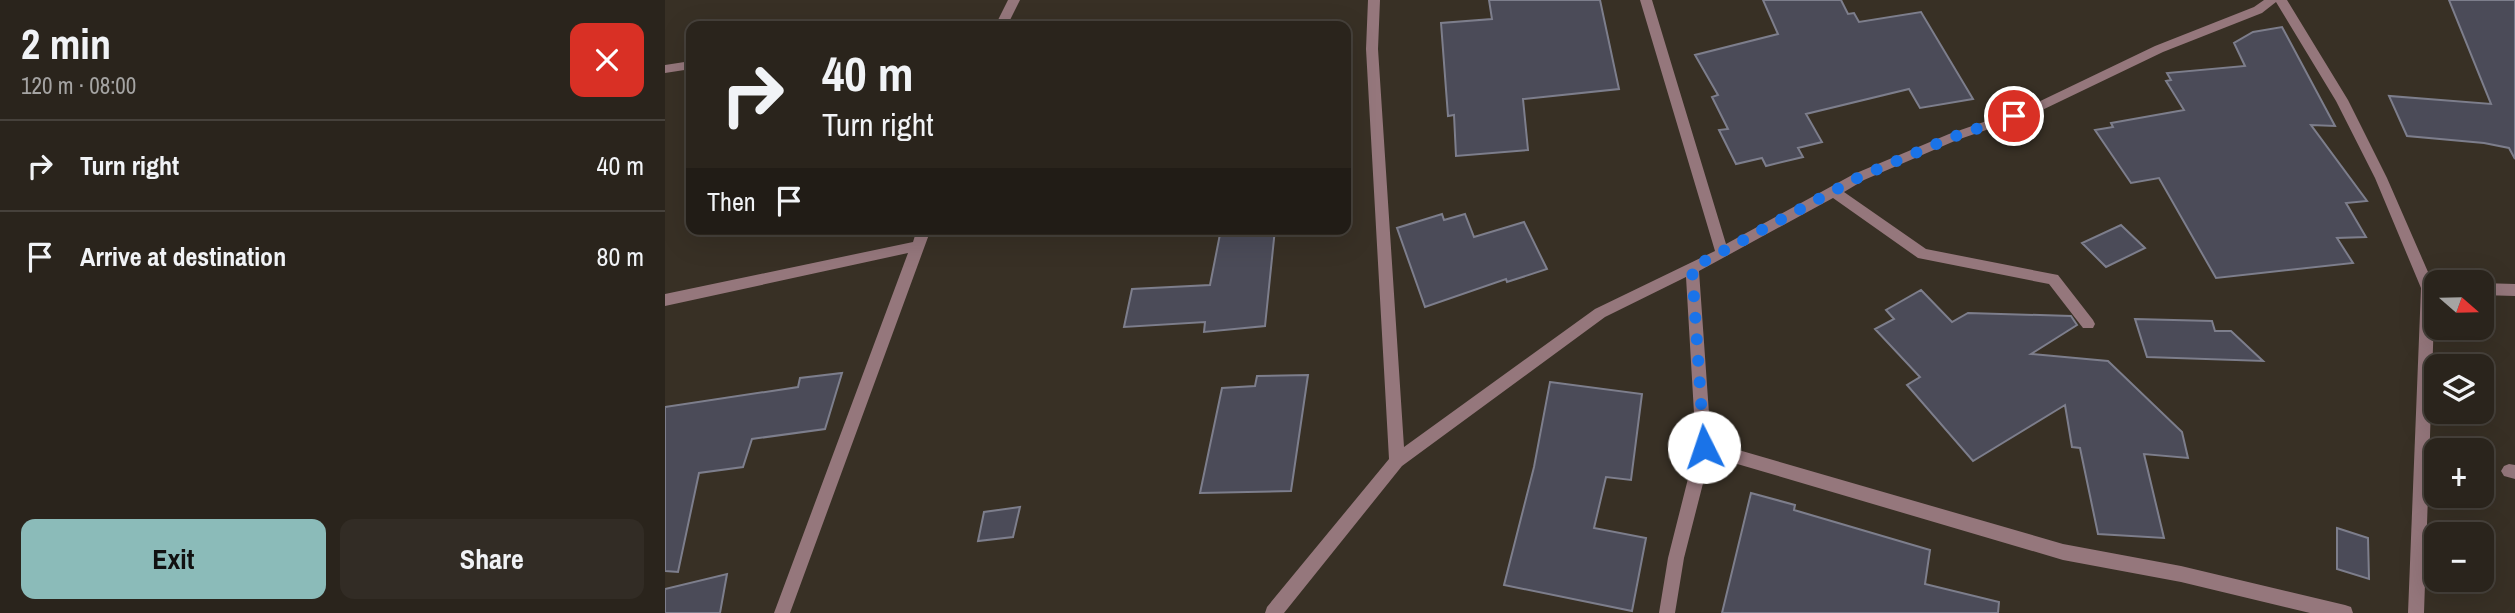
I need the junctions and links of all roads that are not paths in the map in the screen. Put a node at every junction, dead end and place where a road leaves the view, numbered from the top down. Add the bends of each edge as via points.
1 (1014, 0) edge
2 (1374, 0) edge
3 (1646, 0) edge
4 (2272, 0) edge
5 (2281, 0) edge
6 (1003, 21) edge
7 (686, 66) edge
8 (665, 69) edge
9 (1833, 191) junction
10 (922, 235) edge
11 (917, 246) junction
12 (1722, 253) junction
13 (1692, 268) junction
14 (2424, 271) edge
15 (2494, 289) edge
16 (2515, 290) edge
17 (665, 300) edge
18 (2088, 324) dead end
19 (2429, 340) edge
20 (1704, 447) junction
21 (1397, 461) junction
22 (782, 613) edge
23 (1273, 613) edge
24 (1667, 613) edge
25 (2345, 613) edge
26 (2416, 613) edge

1 - 6 street
2 - 21 street via 1372,48
3 - 12 street
4 - 9 street via 2034,109 1953,137
5 - 14 street via 2341,100
7 - 8 street
9 - 12 street
9 - 18 street via 1923,254 2053,279
10 - 11 street
11 - 17 street
11 - 22 street
12 - 13 street
13 - 20 street
13 - 21 street via 1600,313
15 - 16 street
19 - 26 street
20 - 24 street
20 - 25 street via 2063,552 2181,573
21 - 23 street

